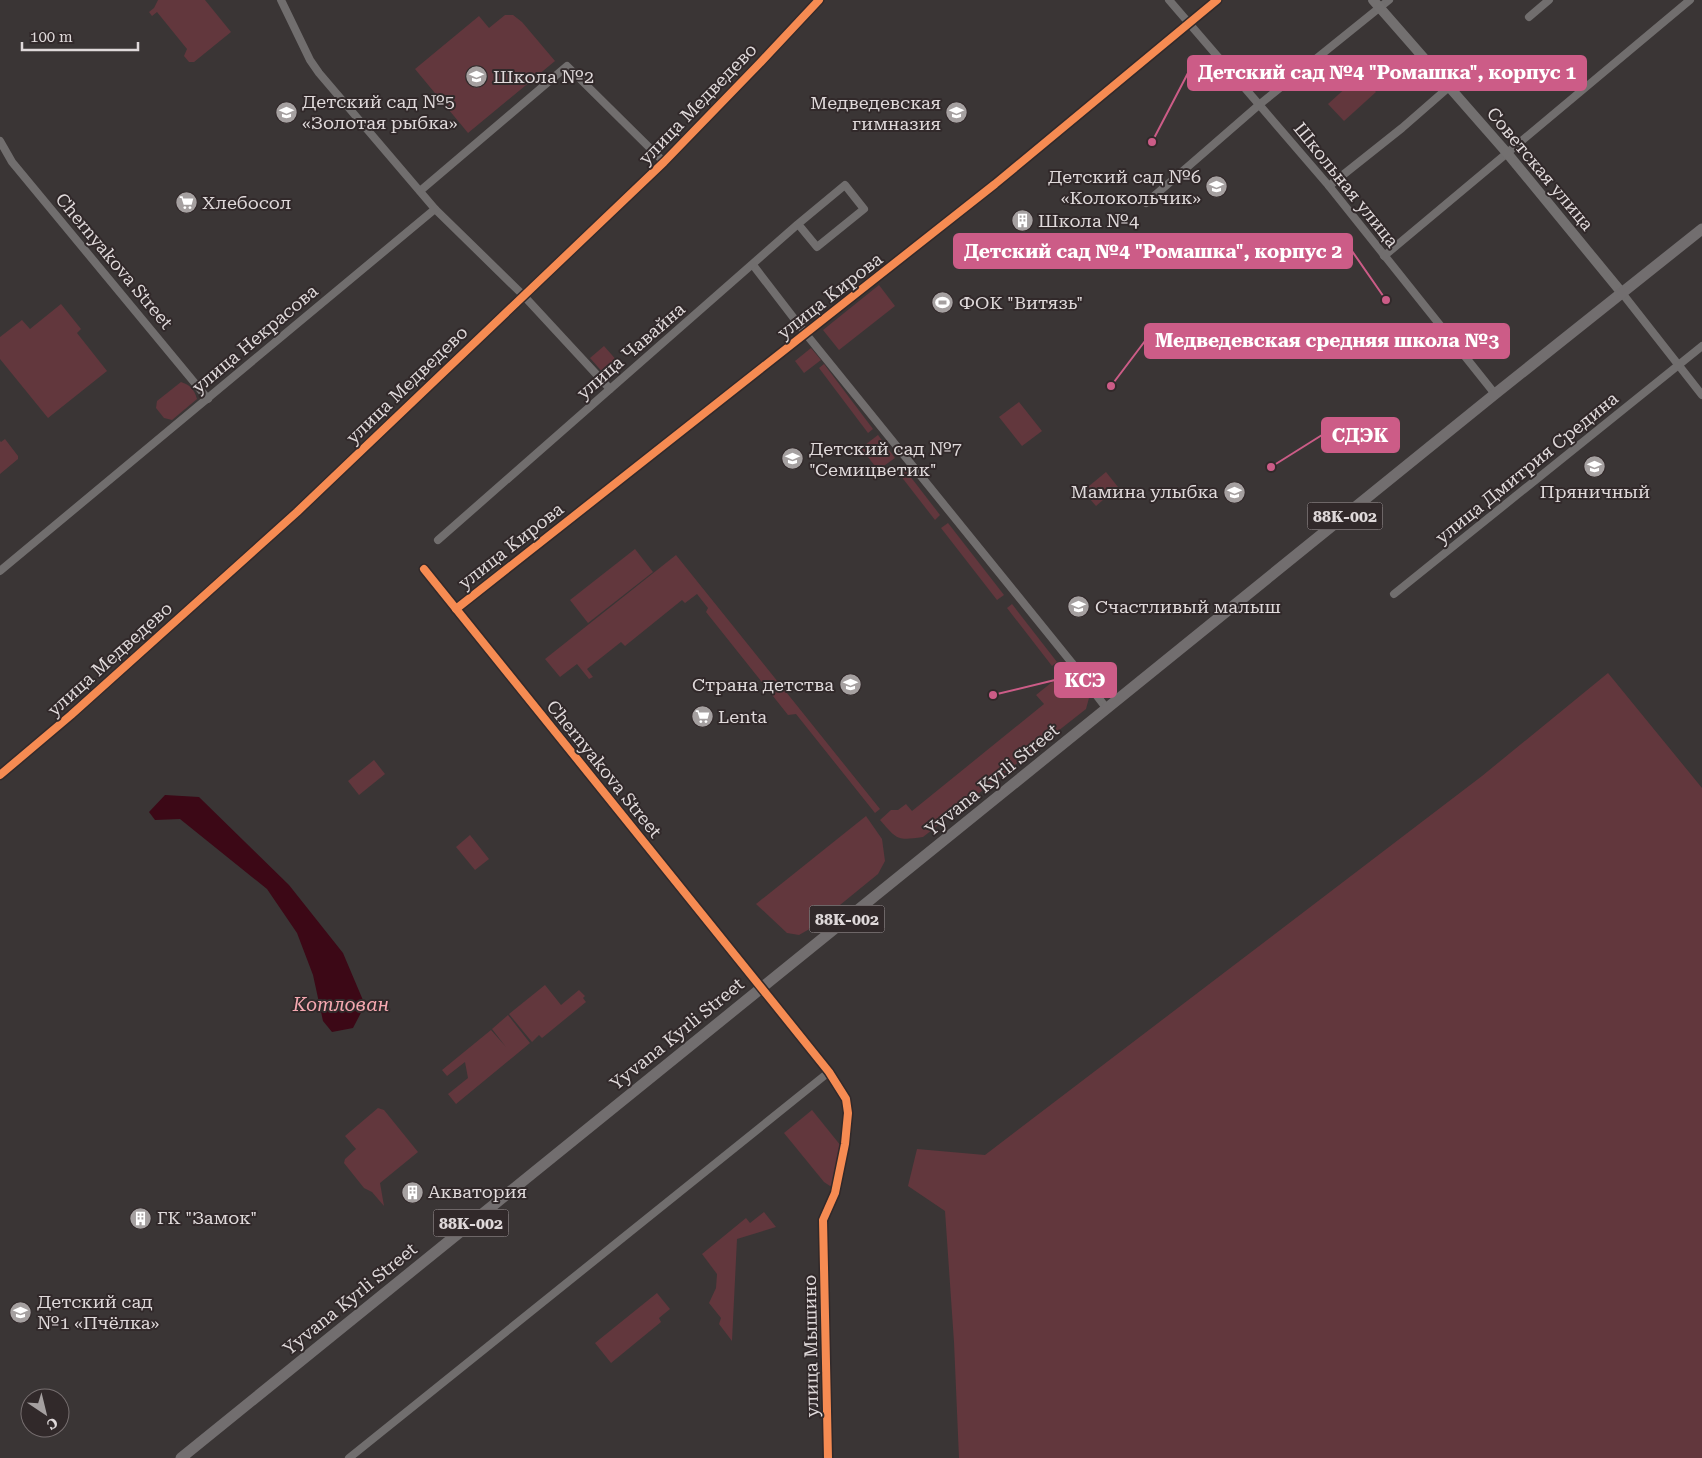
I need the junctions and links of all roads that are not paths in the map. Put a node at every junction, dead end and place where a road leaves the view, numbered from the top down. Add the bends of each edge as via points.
1 (280, 0) edge
2 (819, 0) edge
3 (1169, 0) edge
4 (1217, 0) edge
5 (1389, 0) edge
6 (1549, 0) edge
7 (1690, 0) edge
8 (1376, 4) edge
9 (1529, 17) dead end
10 (1189, 23) junction
11 (1449, 87) junction
12 (1260, 104) junction
13 (0, 141) edge
14 (1507, 153) junction
15 (664, 162) junction
16 (1329, 186) junction
17 (420, 191) junction
18 (1146, 203) dead end
19 (435, 209) junction
20 (798, 224) junction
21 (1702, 229) edge
22 (1384, 256) junction
23 (753, 265) junction
24 (1622, 293) junction
25 (523, 294) junction
26 (806, 334) junction
27 (1702, 346) edge
28 (1678, 365) junction
29 (610, 389) junction
30 (1495, 394) junction
31 (1702, 395) edge
32 (208, 399) junction
33 (438, 540) dead end
34 (424, 569) dead end
35 (0, 571) edge
36 (1394, 594) dead end
37 (456, 609) junction
38 (1107, 709) junction
39 (0, 774) edge
40 (762, 988) junction
41 (828, 1072) junction
42 (181, 1458) edge
43 (349, 1458) edge
44 (828, 1458) edge

1 - 17 street via 315,66
2 - 15 street, улица Медведево
3 - 10 street, Школьная улица
4 - 10 street, улица Кирова
5 - 8 street
6 - 9 street
7 - 14 street
8 - 11 street, Советская улица
8 - 12 street
10 - 12 street, Школьная улица
10 - 26 street, улица Кирова via 995,184
11 - 14 street, Советская улица
11 - 16 street
12 - 16 street, Школьная улица
12 - 18 street
13 - 32 street, Chernyakova Street via 12,162
14 - 22 street
14 - 24 street, Советская улица
15 - 17 street via 567,66
15 - 25 street, улица Медведево
16 - 22 street, Школьная улица
17 - 19 street
19 - 25 street
19 - 32 street, улица Некрасова
20 - 20 street, улица Чавайна via 817,247 864,209 845,185
20 - 23 street, улица Чавайна
21 - 24 main road, 88К-002
22 - 30 street, Школьная улица
23 - 26 street
23 - 29 street, улица Чавайна
24 - 28 street
24 - 30 main road, 88К-002
25 - 29 street
25 - 39 street, улица Медведево via 296,512 71,715
26 - 37 street, улица Кирова
26 - 38 street
27 - 28 street, улица Дмитрия Средина
28 - 31 street
28 - 36 street, улица Дмитрия Средина
29 - 33 street, улица Чавайна
30 - 38 main road, Yyvana Kyrli Street / 88К-002
32 - 35 street, улица Некрасова
34 - 37 street, Chernyakova Street
37 - 40 street, Chernyakova Street
38 - 40 main road, Yyvana Kyrli Street / 88К-002
40 - 41 street, Chernyakova Street
40 - 42 main road, Yyvana Kyrli Street / 88К-002
41 - 43 street
41 - 44 street, улица Мышино via 846,1098 848,1113 834,1193 823,1220

